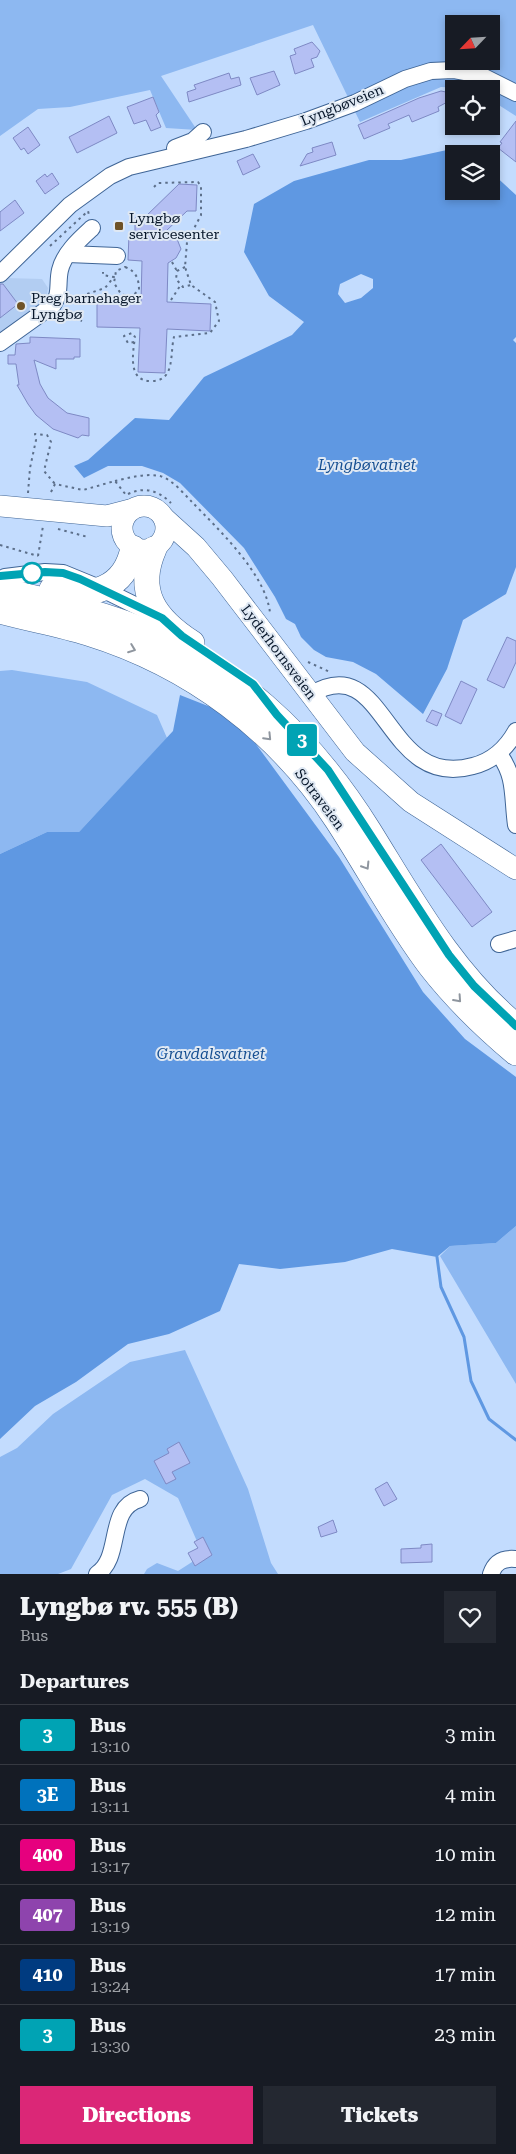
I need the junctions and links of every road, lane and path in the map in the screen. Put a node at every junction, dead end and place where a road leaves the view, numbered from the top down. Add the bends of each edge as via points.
1 (516, 93) edge
2 (203, 132) dead end
3 (165, 158) junction
4 (154, 186) dead end
5 (92, 228) dead end
6 (68, 254) junction
7 (117, 256) dead end
8 (172, 262) dead end
9 (185, 267) junction
10 (177, 271) junction
11 (104, 272) dead end
12 (0, 274) edge
13 (114, 277) junction
14 (191, 285) junction
15 (180, 286) junction
16 (81, 296) dead end
17 (171, 300) dead end
18 (53, 305) junction
19 (82, 321) dead end
20 (134, 342) junction
21 (0, 343) edge
22 (115, 482) junction
23 (55, 484) junction
24 (128, 502) junction
25 (0, 506) edge
26 (41, 506) junction
27 (164, 518) junction
28 (142, 545) junction
29 (0, 546) edge
30 (207, 562) junction
31 (2, 581) edge
32 (102, 589) junction
33 (0, 611) edge
34 (162, 618) junction
35 (271, 618) dead end
36 (0, 621) edge
37 (86, 632) junction
38 (330, 672) dead end
39 (336, 672) dead end
40 (310, 695) junction
41 (277, 715) junction
42 (516, 731) edge
43 (499, 754) junction
44 (516, 821) edge
45 (516, 869) edge
46 (516, 939) edge
47 (499, 944) dead end
48 (516, 1026) edge
49 (516, 1053) edge
50 (140, 1499) dead end
51 (515, 1559) edge
52 (97, 1574) edge
53 (491, 1574) edge

1 - 3 street, Lyngbøveien via 480,75 431,70 306,121
2 - 3 street, Lyngbøveien via 193,141 174,148
3 - 12 street, Lyngbøveien via 129,167 90,189
4 - 9 path via 158,183 198,182 201,186 201,215 187,242
5 - 6 street
6 - 7 street
6 - 18 street via 60,270 59,290
8 - 10 path
9 - 10 path
9 - 14 path
10 - 15 path via 176,279
11 - 13 path via 103,275
13 - 13 path via 121,294 136,294 139,283 130,269 125,267 116,271
13 - 16 path via 106,288
14 - 15 path
14 - 20 path via 215,302 219,322 210,333 174,337 167,374 153,381 145,381 134,370
15 - 17 path
18 - 19 path
18 - 21 street
20 - 20 path via 132,333 124,336 128,343
22 - 23 path via 83,490
22 - 24 path
22 - 35 path via 151,475 162,477 180,490 238,551 265,595
23 - 26 path
23 - 26 path via 44,471 51,442 46,435 35,434
24 - 26 main road, Lyderhornsveien via 107,516
24 - 27 main road, Lyderhornsveien via 153,508
24 - 28 main road via 122,522
25 - 26 main road, Lyderhornsveien
26 - 28 main road, Lyderhornsveien
26 - 29 path via 38,556
27 - 28 main road via 166,534
27 - 30 main road, Lyderhornsveien via 196,547
28 - 30 main road, Lyderhornsveien via 179,548
28 - 32 highway via 119,579
28 - 34 highway via 150,599
30 - 40 main road, Lyderhornsveien via 243,604
31 - 32 highway via 72,594
31 - 41 highway, Sotraveien via 154,636 214,667
32 - 34 street
33 - 37 highway, Sotraveien
34 - 41 highway via 182,636 253,684
36 - 37 highway
37 -> 49 highway, Sotraveien via 169,665 232,705 263,732 312,785 431,966 486,1028
38 - 39 path
40 - 43 street via 333,684 354,688 367,697 406,748 432,766 466,768
40 - 45 main road, Lyderhornsveien via 350,746 392,787
41 - 48 highway, Sotraveien via 328,770 449,955 474,986
42 - 43 street
43 - 44 street via 508,763 514,780
46 - 47 street
50 - 52 street via 121,1513 107,1563
51 - 53 street via 497,1563

